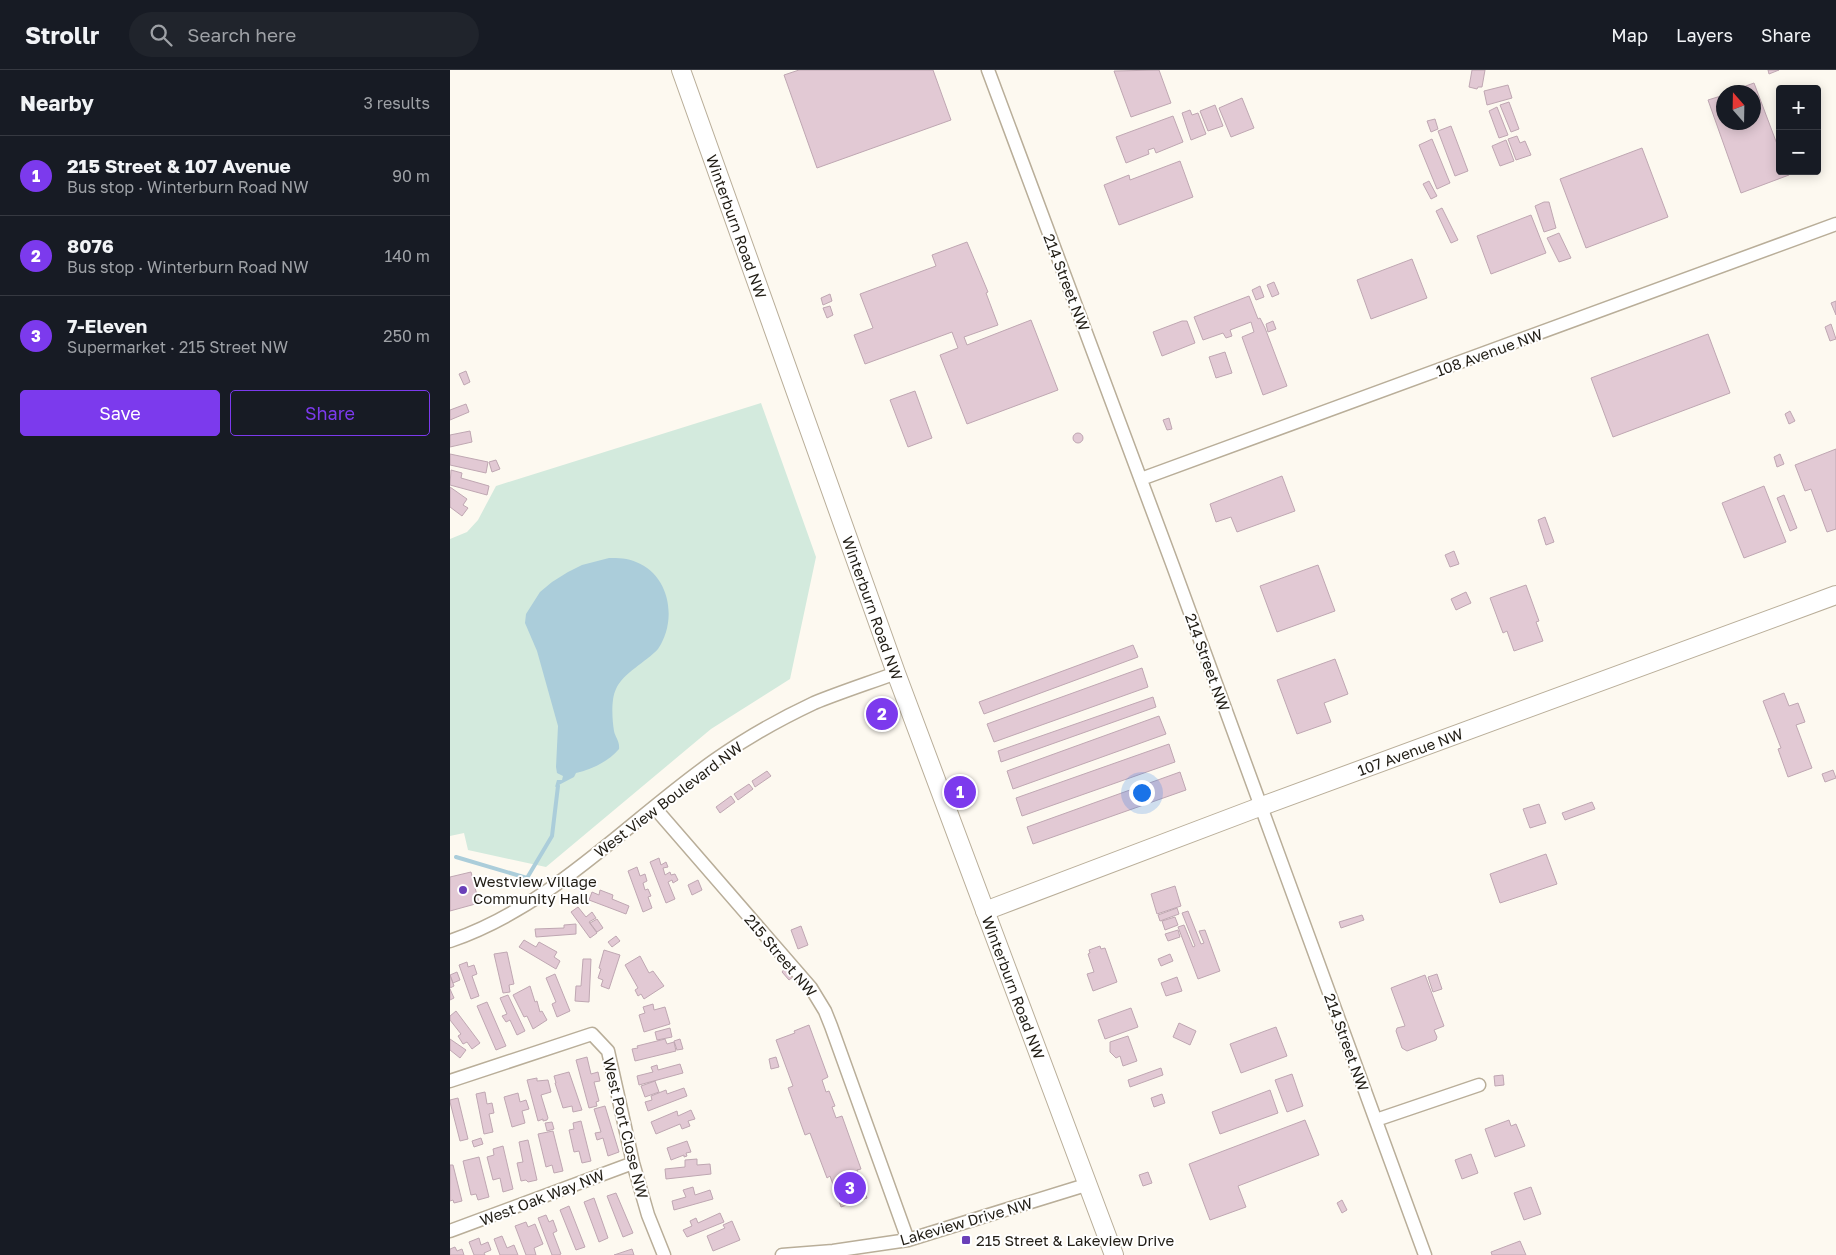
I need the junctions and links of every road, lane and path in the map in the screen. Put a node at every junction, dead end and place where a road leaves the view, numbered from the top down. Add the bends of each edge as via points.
1 (681, 70) edge
2 (988, 70) edge
3 (1836, 224) edge
4 (1141, 479) junction
5 (1836, 595) edge
6 (896, 673) junction
7 (1262, 806) junction
8 (654, 807) junction
9 (985, 911) junction
10 (450, 941) edge
11 (450, 1081) edge
12 (1479, 1084) dead end
13 (1376, 1120) junction
14 (633, 1163) junction
15 (1089, 1184) junction
16 (450, 1231) edge
17 (908, 1240) junction
18 (664, 1255) edge
19 (782, 1255) edge
20 (1114, 1255) edge
21 (1424, 1255) edge

1 - 6 main road, Winterburn Road NW
2 - 4 street, 214 Street NW
3 - 4 street, 108 Avenue NW
4 - 7 street, 214 Street NW
5 - 7 main road, 107 Avenue NW
6 - 8 street, West View Boulevard NW via 816,702 770,726 716,759
6 - 9 main road, Winterburn Road NW
7 - 9 main road, 107 Avenue NW
7 - 13 street, 214 Street NW
8 - 10 street, West View Boulevard NW via 555,886 489,926
8 - 17 street, 215 Street NW via 819,1000
9 - 15 main road, Winterburn Road NW
11 - 14 street, West Port Close NW via 592,1034 608,1051
12 - 13 street
13 - 21 street, 214 Street NW
14 - 16 street, West Oak Way NW
14 - 18 street, West Port Close NW
15 - 17 street, Lakeview Drive NW
15 - 20 main road, Winterburn Road NW
17 - 19 street, Lakeview Drive NW

